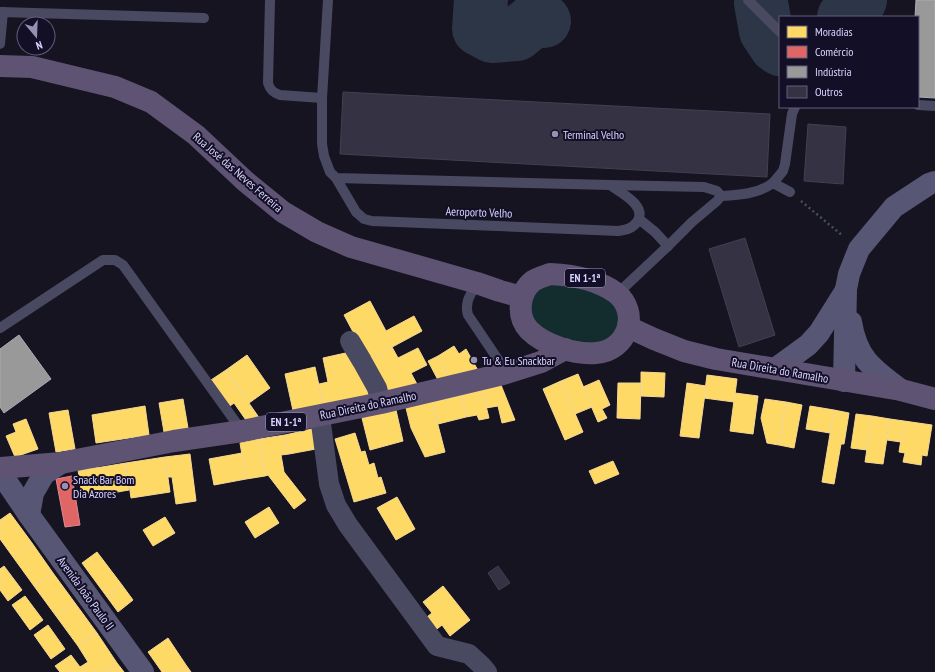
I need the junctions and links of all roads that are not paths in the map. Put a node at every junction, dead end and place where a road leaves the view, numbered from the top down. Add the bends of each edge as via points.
1 (270, 0) edge
2 (328, 0) edge
3 (748, 0) edge
4 (1, 12) edge
5 (204, 18) dead end
6 (779, 31) edge
7 (0, 44) edge
8 (0, 66) edge
9 (322, 98) junction
10 (919, 105) edge
11 (935, 106) edge
12 (795, 108) edge
13 (336, 178) junction
14 (935, 182) edge
15 (773, 184) junction
16 (610, 185) junction
17 (790, 192) road end
18 (721, 196) junction
19 (639, 219) junction
20 (668, 246) junction
21 (477, 283) junction
22 (846, 289) junction
23 (617, 294) junction
24 (522, 297) junction
25 (628, 327) junction
26 (0, 328) edge
27 (350, 341) dead end
28 (565, 349) junction
29 (775, 369) junction
30 (503, 374) junction
31 (844, 381) junction
32 (901, 390) junction
33 (935, 399) edge
34 (381, 403) junction
35 (320, 416) junction
36 (242, 431) junction
37 (61, 463) junction
38 (0, 468) edge
39 (0, 472) edge
40 (29, 515) junction
41 (143, 672) edge
42 (487, 672) edge

1 - 9 lane via 270,88 280,95
2 - 9 lane, Aeroporto Velho
3 - 6 lane
4 - 5 lane
4 - 7 lane
8 - 21 main road, Rua José das Neves Ferreira via 32,67 115,87 151,102 196,135 283,212 317,232 351,247
9 - 13 lane, Aeroporto Velho via 324,156 330,172
10 - 11 lane
12 - 15 lane via 792,114 785,164
13 - 16 lane
13 - 19 lane, Aeroporto Velho via 356,212 364,219 372,221 618,231 629,229
14 - 22 street via 894,207 858,249
15 - 17 lane
15 - 18 lane via 745,194
16 - 18 lane via 704,187 716,191
16 - 19 lane via 636,204 640,212
18 - 20 lane
19 - 20 lane
20 - 23 lane
21 - 24 main road, Rua José das Neves Ferreira
21 - 30 lane via 466,310 499,361
22 - 29 street via 819,333 808,345
22 - 31 street
22 - 32 street via 852,328 860,352 874,370
23 - 24 main road, EN 1-1ª via 603,285 576,276 550,274 533,282
23 - 25 main road, EN 1-1ª via 628,312
24 - 28 main road via 522,319 528,329 545,341
25 - 28 main road via 621,341 605,352
25 - 29 main road, Rua Direita do Ramalho via 684,351
26 - 36 lane via 103,260 115,260 123,265
27 - 34 street via 377,388
28 - 30 main road, Rua Direita do Ramalho / EN 1-1ª via 541,362
29 - 31 main road, Rua Direita do Ramalho
30 - 34 main road, Rua Direita do Ramalho / EN 1-1ª
31 - 32 main road, Rua Direita do Ramalho
32 - 33 main road, Rua Direita do Ramalho
34 - 35 main road, Rua Direita do Ramalho / EN 1-1ª
35 - 36 main road, Rua Direita do Ramalho / EN 1-1ª
35 - 42 street via 329,484 336,505 348,525 436,646 469,654
36 - 37 main road, Rua Direita do Ramalho / EN 1-1ª
37 - 38 main road, Rua Direita do Ramalho / EN 1-1ª
37 - 40 street via 44,474 33,493
39 - 40 street, Avenida João Paulo II
40 - 41 street, Avenida João Paulo II

